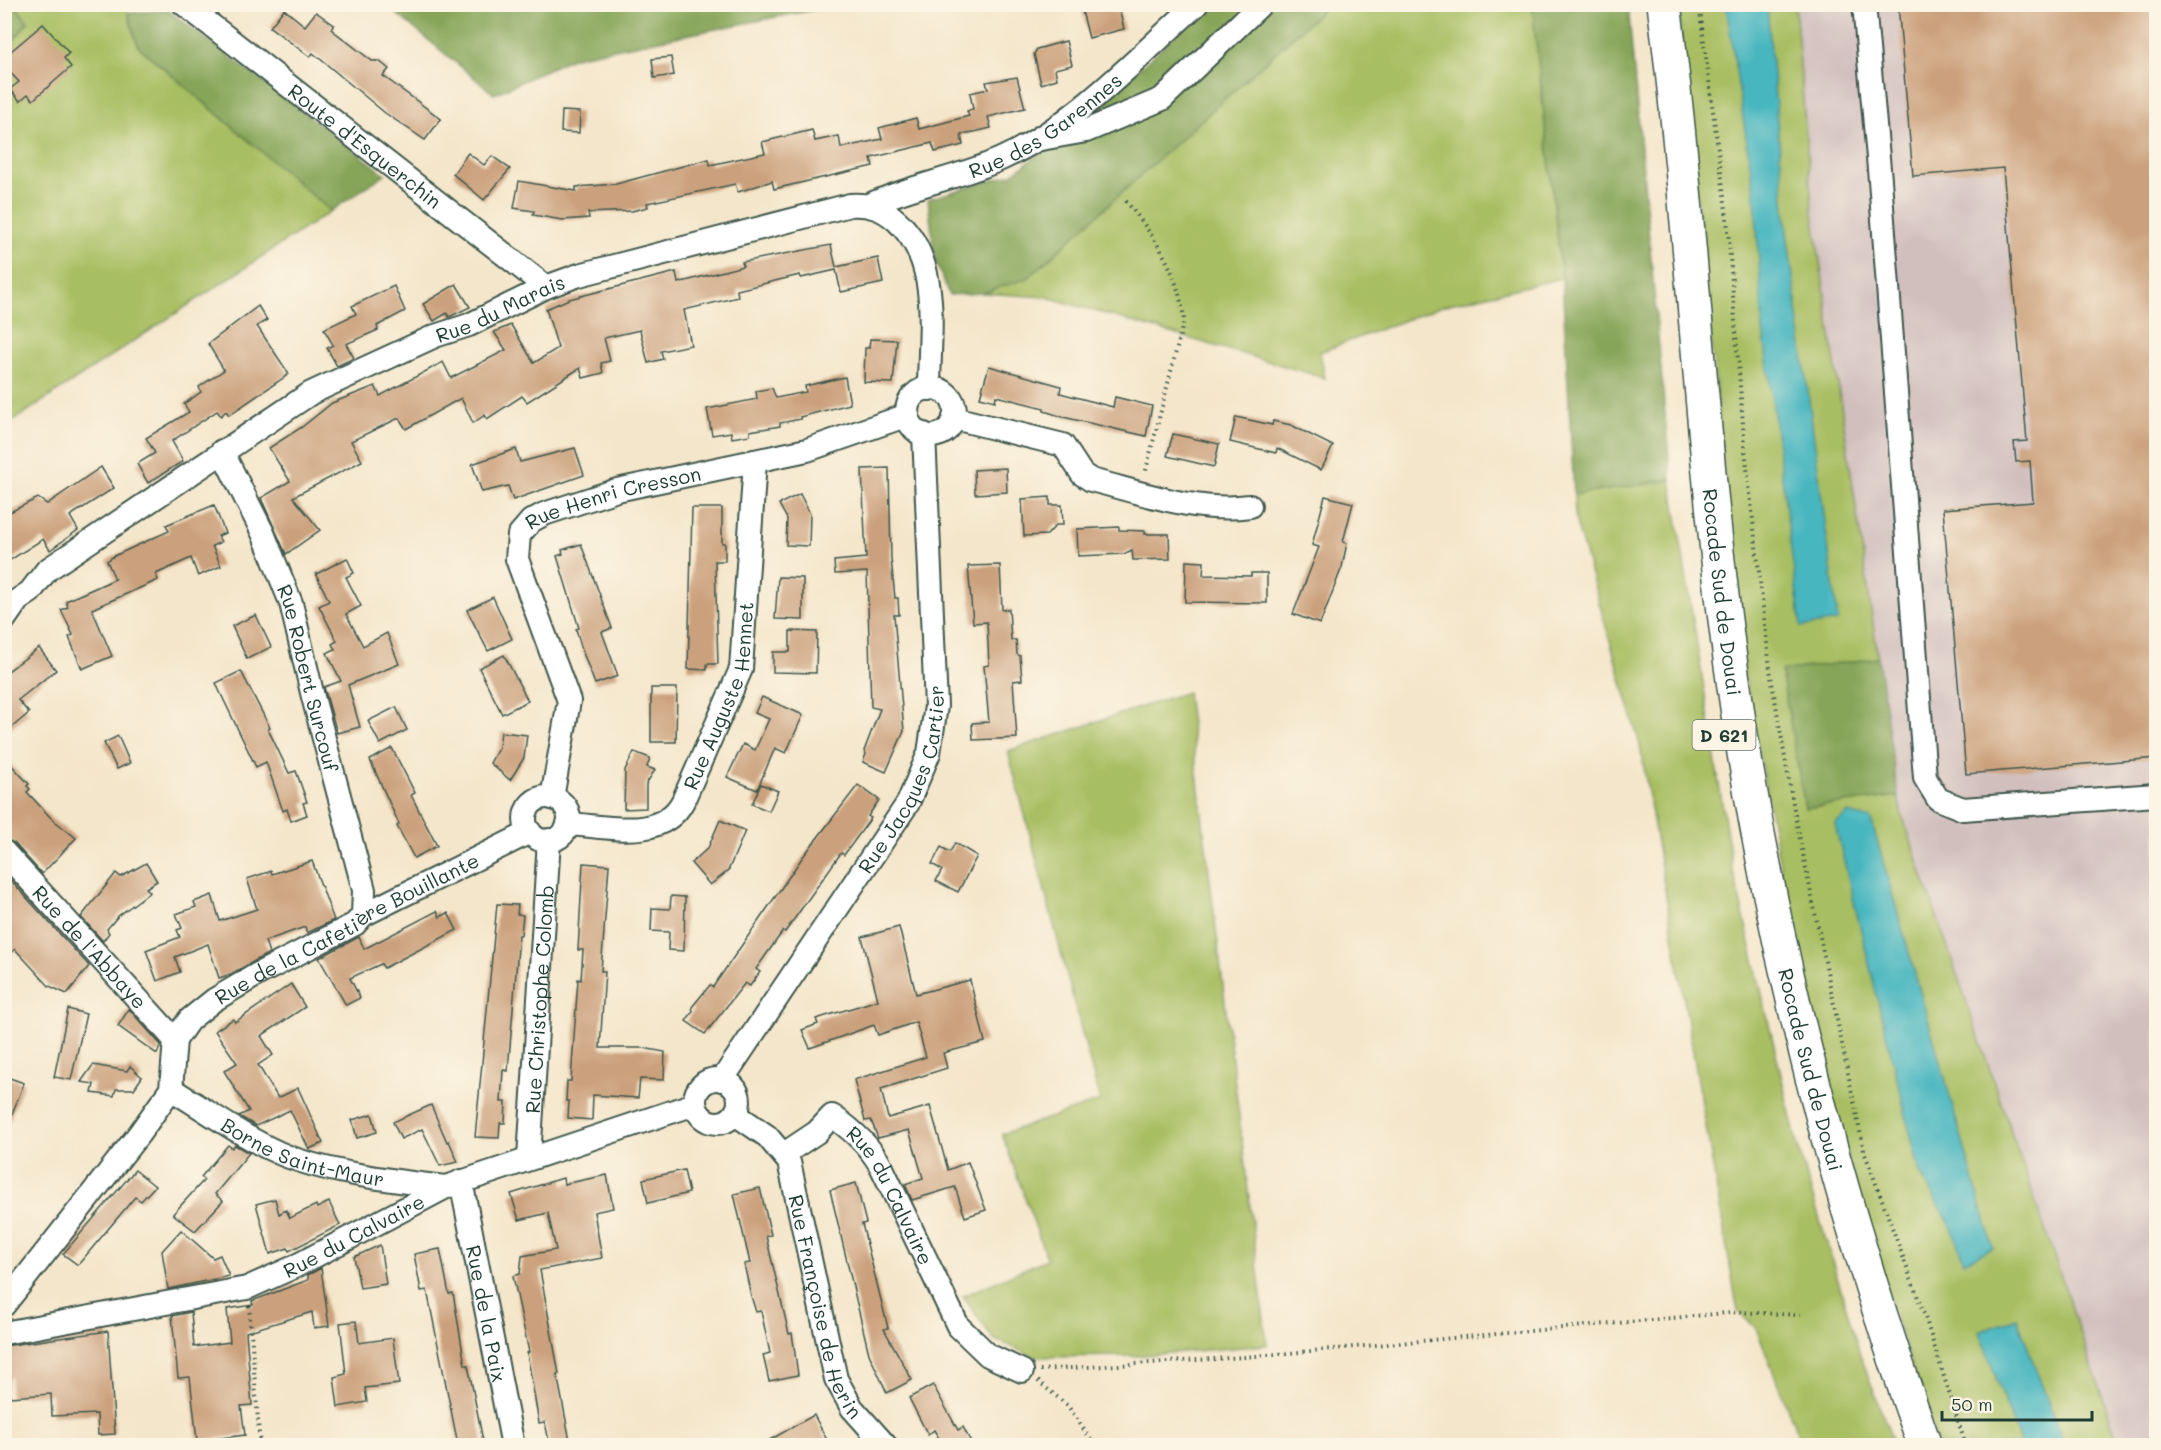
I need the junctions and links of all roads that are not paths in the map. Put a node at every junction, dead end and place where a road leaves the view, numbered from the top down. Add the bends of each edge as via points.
1 (184, 4) edge
2 (1261, 4) edge
3 (1647, 4) edge
4 (1664, 4) edge
5 (1864, 4) edge
6 (1196, 5) edge
7 (1034, 140) junction
8 (869, 205) junction
9 (546, 287) junction
10 (929, 388) junction
11 (908, 415) junction
12 (954, 418) junction
13 (924, 434) junction
14 (222, 451) junction
15 (754, 461) junction
16 (1250, 506) dead end
17 (4, 620) edge
18 (2157, 795) edge
19 (552, 798) junction
20 (568, 824) junction
21 (539, 836) junction
22 (4, 852) edge
23 (363, 915) junction
24 (175, 1040) junction
25 (722, 1080) junction
26 (171, 1089) junction
27 (694, 1104) junction
28 (735, 1114) junction
29 (784, 1154) junction
30 (530, 1158) junction
31 (454, 1184) junction
32 (27, 1278) junction
33 (4, 1305) edge
34 (15, 1330) edge
35 (1022, 1371) road end
36 (513, 1446) edge
37 (886, 1446) edge
38 (1903, 1446) edge
39 (1925, 1446) edge

1 - 9 street, Route d'Esquerchin
2 - 7 street via 1162,99 1086,131
3 - 38 highway, Rocade Sud de Douai / D 621 via 1702,569 1738,824 1770,982 1812,1156 1851,1291
4 - 39 highway, Rocade Sud de Douai / D 621 via 1723,602 1764,867 1779,943 1830,1137
5 - 18 street via 1925,778 1938,799 1963,809
6 - 7 street, Rue des Garennes via 1093,97
7 - 8 street, Rue des Garennes via 987,165 903,190
8 - 9 street, Rue du Marais via 850,206
8 - 10 street via 889,214 906,230 924,262 930,318
9 - 14 street, Rue du Marais via 469,325 435,336 326,385
10 - 11 street via 911,400
10 - 12 street via 949,396
11 - 13 street via 912,425
11 - 15 street, Rue Henri Cresson via 816,448
12 - 13 street via 944,432
12 - 16 street via 1059,443 1069,451 1086,478 1212,508
13 - 25 street, Rue Jacques Cartier via 936,706 926,764 908,803
14 - 17 street, Rue du Marais via 47,570
14 - 23 street, Rue Robert Surcouf via 267,542 291,603 364,891
15 - 19 street, Rue Henri Cresson via 602,494 538,517 519,536 517,559 569,701
15 - 20 street, Rue Auguste Hennet via 741,669 683,801 671,819 652,827
19 - 20 street via 566,808
19 - 21 street via 539,799 530,806 526,819
20 - 21 street via 562,835
21 - 23 street, Rue de la Cafetière Bouillante
21 - 30 street, Rue Christophe Colomb
22 - 24 street, Rue de l'Abbaye
23 - 24 street, Rue de la Cafetière Bouillante via 355,924 214,1000 189,1020
24 - 26 street
25 - 27 street via 702,1085
25 - 28 street via 737,1093
26 - 31 street, Borne Saint-Maur via 264,1146 296,1159 396,1180
26 - 32 street
27 - 28 street via 700,1116 711,1123 724,1122
27 - 30 street, Rue du Calvaire
28 - 29 street via 767,1136
29 - 35 street, Rue du Calvaire via 817,1132 832,1116 853,1131 882,1168 958,1326 988,1355
29 - 37 street, Rue Françoise de Herin via 792,1171 836,1379 852,1408
30 - 31 street, Rue du Calvaire
31 - 34 street, Rue du Calvaire via 247,1288
31 - 36 street, Rue de la Paix
32 - 33 street
32 - 34 street

